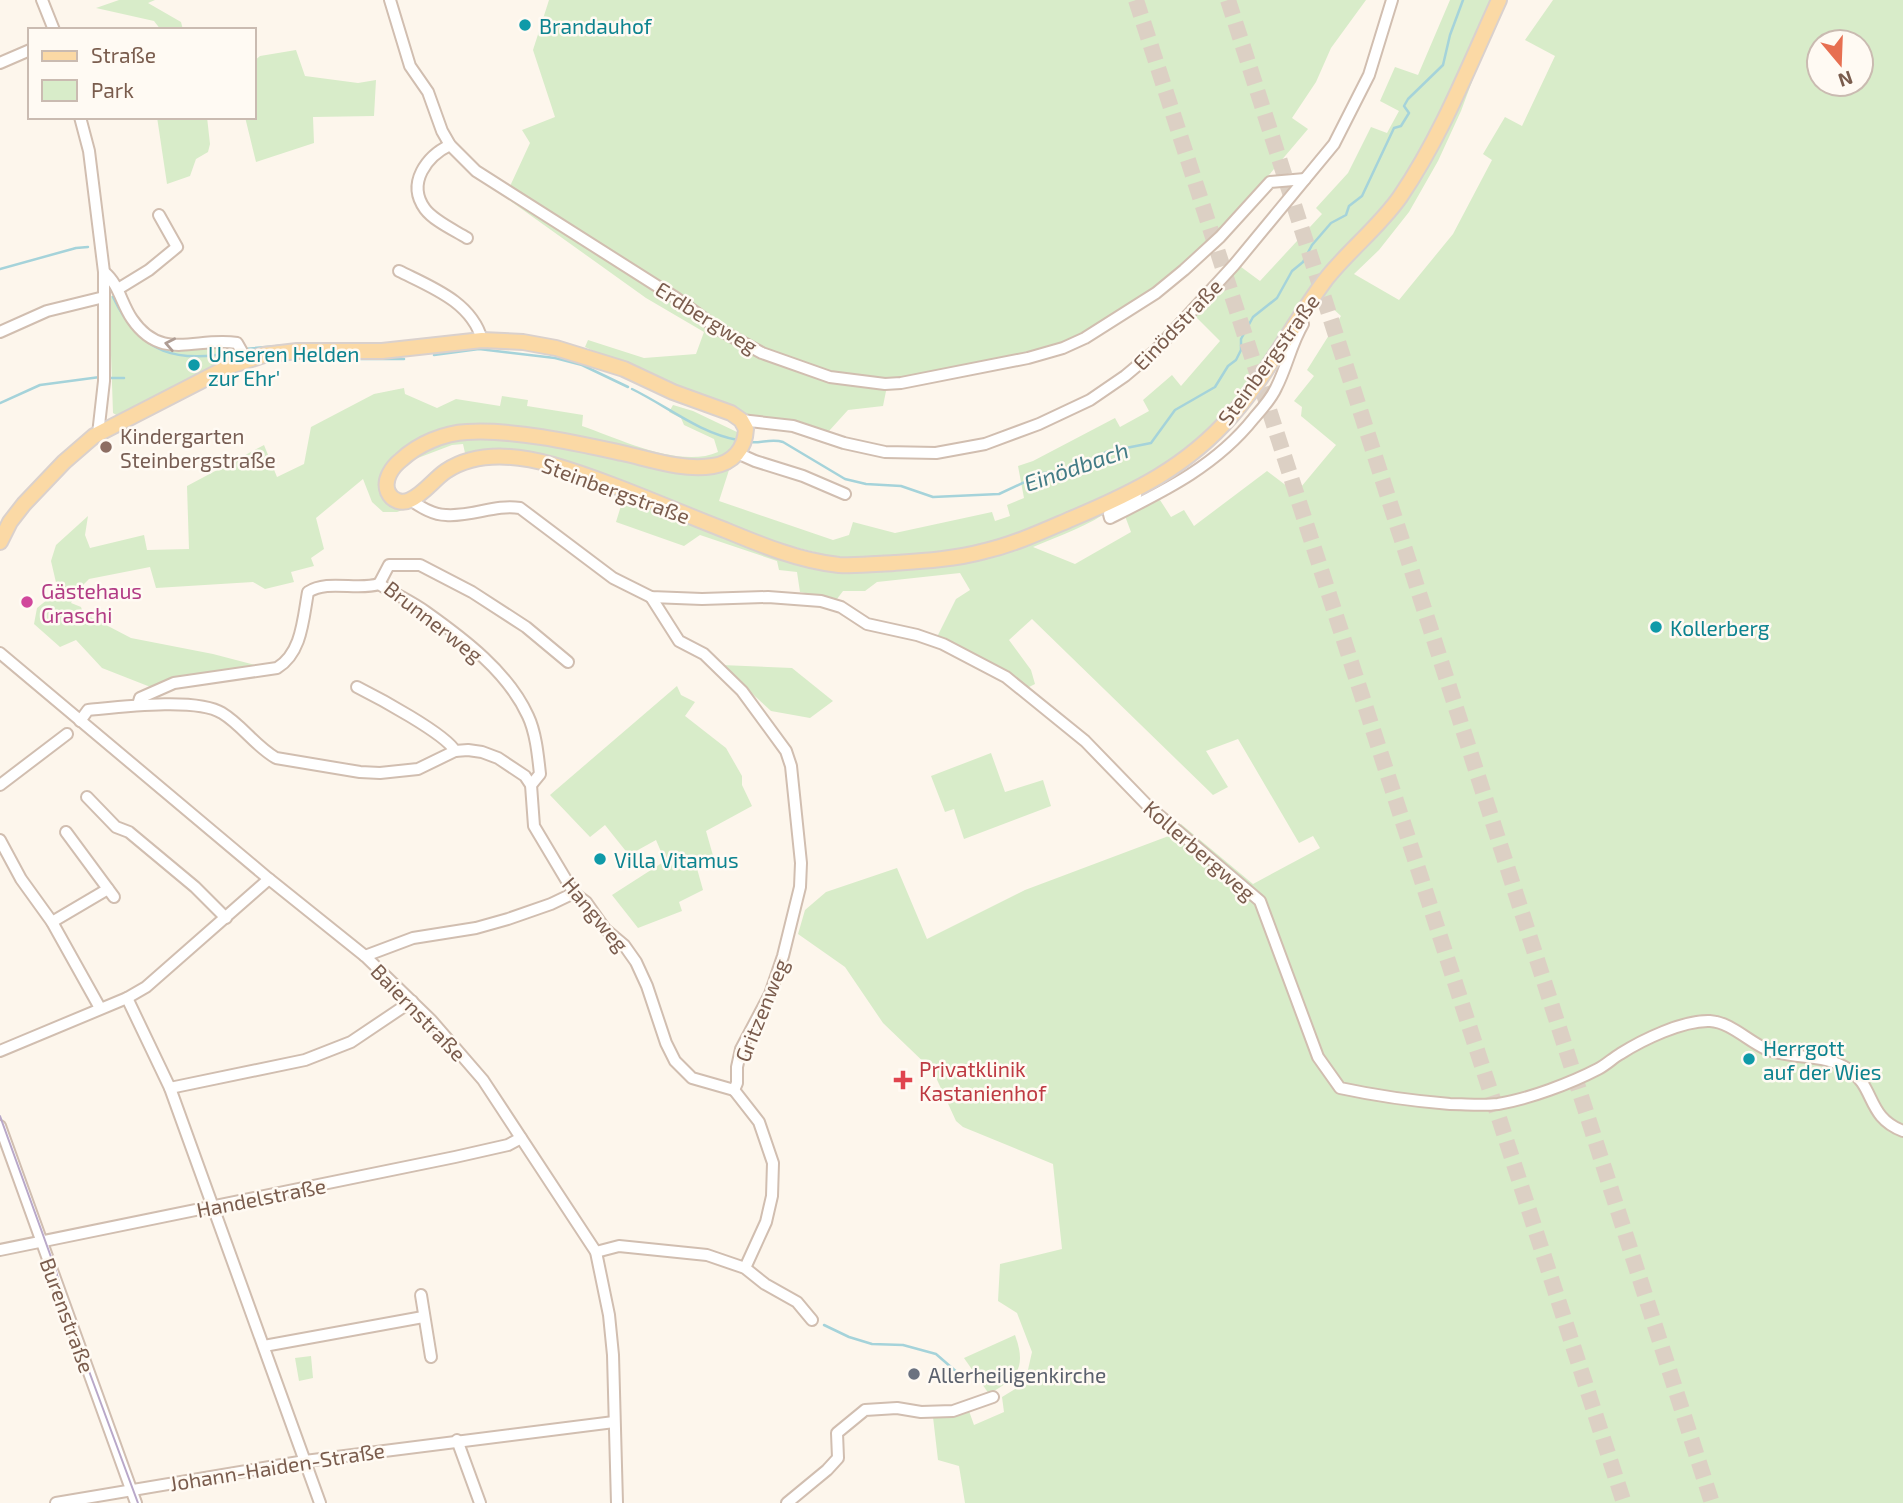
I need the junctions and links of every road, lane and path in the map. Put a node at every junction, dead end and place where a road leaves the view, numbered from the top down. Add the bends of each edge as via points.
1 (42, 0) edge
2 (390, 0) edge
3 (1392, 0) edge
4 (1499, 0) edge
5 (53, 28) edge
6 (28, 51) edge
7 (0, 63) edge
8 (81, 119) edge
9 (450, 145) junction
10 (1305, 179) junction
11 (159, 215) dead end
12 (467, 238) dead end
13 (399, 271) dead end
14 (104, 272) junction
15 (118, 289) junction
16 (104, 297) junction
17 (1300, 316) junction
18 (0, 332) edge
19 (482, 340) junction
20 (242, 350) junction
21 (744, 424) junction
22 (98, 434) junction
23 (740, 450) junction
24 (1134, 490) junction
25 (845, 494) dead end
26 (410, 500) junction
27 (0, 542) edge
28 (379, 584) junction
29 (651, 597) junction
30 (0, 653) edge
31 (568, 662) dead end
32 (357, 687) dead end
33 (138, 705) junction
34 (80, 721) junction
35 (67, 734) dead end
36 (455, 751) junction
37 (0, 785) edge
38 (531, 785) junction
39 (87, 797) dead end
40 (66, 832) dead end
41 (0, 839) edge
42 (269, 879) junction
43 (574, 893) junction
44 (226, 918) junction
45 (52, 922) junction
46 (365, 956) junction
47 (127, 998) junction
48 (412, 1001) junction
49 (100, 1008) junction
50 (0, 1051) edge
51 (170, 1088) junction
52 (734, 1090) junction
53 (0, 1126) edge
54 (1903, 1130) edge
55 (521, 1138) junction
56 (212, 1206) junction
57 (42, 1241) junction
58 (0, 1250) edge
59 (596, 1252) junction
60 (745, 1268) junction
61 (421, 1295) dead end
62 (423, 1317) junction
63 (812, 1320) dead end
64 (264, 1346) junction
65 (431, 1357) dead end
66 (993, 1396) dead end
67 (614, 1422) junction
68 (457, 1440) junction
69 (305, 1461) junction
70 (131, 1489) junction
71 (57, 1503) edge
72 (136, 1503) edge
73 (320, 1503) edge
74 (480, 1503) edge
75 (617, 1503) edge
76 (787, 1503) edge

1 - 5 street
2 - 9 street, Erdbergweg via 410,66 428,92
3 - 10 street, Einödstraße via 1355,105 1334,144
4 - 17 main road, Steinbergstraße via 1405,189 1328,276
6 - 7 street
8 - 14 street via 89,151
9 - 10 street, Erdbergweg via 477,170 737,340 811,372 885,384 1028,358 1085,338 1184,270 1267,184
9 - 12 street via 426,163 419,175 419,191 425,209
10 - 21 street, Einödstraße via 1156,350 1090,400 1039,424 971,448 916,453 844,443 793,426
11 - 15 street via 177,247
13 - 19 street via 462,307
14 - 15 street
14 - 16 street
20 -> 15 street via 160,343 136,325
16 - 18 street via 47,311
16 - 22 street via 104,377
17 - 24 main road, Steinbergstraße via 1231,417 1168,473
17 - 24 street via 1304,322 1277,387 1240,435 1191,475 1110,518 1109,514 1136,495
19 - 20 main road via 382,351
19 - 21 main road via 556,348 624,369 731,413
20 - 22 main road
21 - 23 main road
22 - 27 main road via 71,454 33,495
23 - 25 street via 755,461
23 - 26 main road, Steinbergstraße via 724,463 698,468 499,432 463,432 413,450 393,467 387,482 389,495 398,502
24 - 26 main road, Steinbergstraße via 980,553 843,565 779,550 578,473 520,458 463,461
26 - 29 street, Kollerbergweg via 445,515 520,508 613,578
28 - 31 street, Brunnerweg via 389,565 420,565 515,620
28 - 33 street via 317,587 308,593 300,639 286,663 277,668 174,683 140,698
28 - 38 street, Brunnerweg via 433,617 507,680 529,717 537,752 540,774
29 - 52 street, Gritzenweg via 679,641 704,654 743,691 786,751 791,766 802,863 800,887 769,995 741,1049
29 - 54 street, Kollerbergweg via 821,601 841,607 867,624 943,644 1006,677 1085,741 1147,805 1260,901 1318,1056 1340,1088 1403,1101 1499,1104 1599,1068 1667,1032 1712,1021 1765,1049 1849,1069 1861,1080 1877,1113
30 - 34 street, Baiernstraße
32 - 36 street via 446,739
33 - 34 street via 88,710
33 - 36 street via 213,708 276,758 360,772 418,769
34 - 42 street, Baiernstraße
35 - 37 street
36 - 38 street via 498,758
38 - 43 street, Hangweg via 534,826
39 - 44 street via 116,827 129,832
40 - 45 street via 111,893
41 - 45 street
42 - 44 street
42 - 46 street, Baiernstraße
43 - 46 street via 508,919 413,938
43 - 52 street, Hangweg via 636,962 666,1043 682,1070 700,1082
44 - 47 street
45 - 49 street
46 - 48 street, Baiernstraße
47 - 49 street
47 - 51 street
48 - 51 street via 351,1042 305,1060
48 - 55 street, Baiernstraße via 483,1080
49 - 50 street
51 - 56 street
52 - 60 street, Gritzenweg via 759,1122 773,1163 766,1222
53 - 57 street, Burenstraße
55 - 56 street, Handelstraße via 455,1157
55 - 59 street, Baiernstraße
56 - 57 street, Handelstraße
56 - 64 street
57 - 58 street, Handelstraße
57 - 70 street, Burenstraße
59 - 60 street via 639,1247 707,1255
59 - 67 street, Baiernstraße via 609,1315
60 - 63 street via 797,1302
61 - 62 street
62 - 64 street
62 - 65 street
64 - 69 street
66 - 76 street via 953,1411 864,1410 837,1433 838,1458
67 - 68 street, Johann-Haiden-Straße
67 - 75 street, Baiernstraße
68 - 69 street, Johann-Haiden-Straße
68 - 74 street
69 - 70 street, Johann-Haiden-Straße
69 - 73 street
70 - 71 street, Johann-Haiden-Straße
70 - 72 street, Burenstraße

